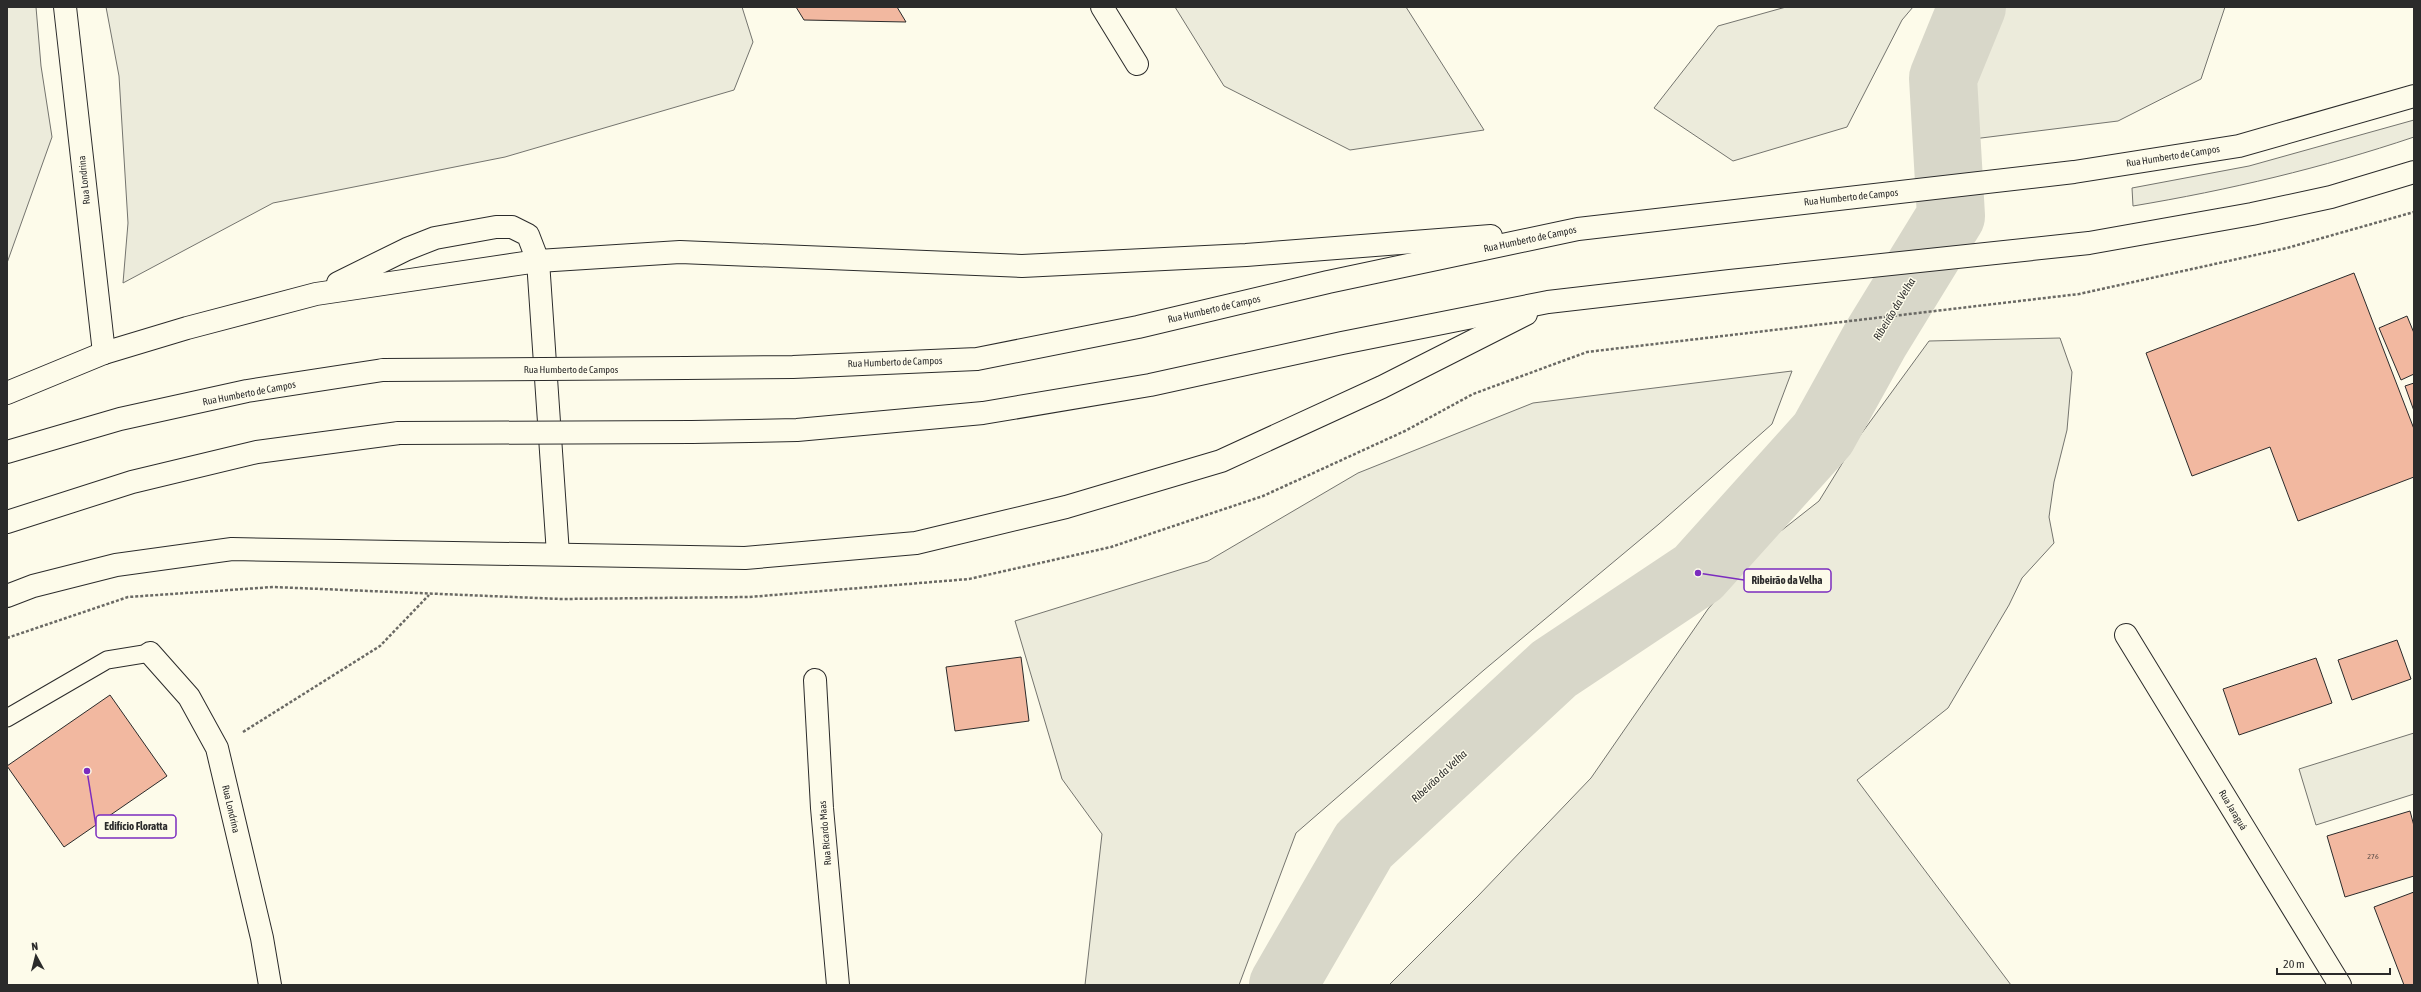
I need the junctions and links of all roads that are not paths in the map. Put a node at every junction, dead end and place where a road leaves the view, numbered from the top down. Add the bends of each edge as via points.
1 (65, 7) edge
2 (1102, 7) edge
3 (1137, 64) dead end
4 (2414, 96) edge
5 (2414, 172) edge
6 (1578, 229) junction
7 (538, 260) junction
8 (316, 294) junction
9 (1548, 302) junction
10 (104, 353) junction
11 (7, 393) edge
12 (7, 452) edge
13 (7, 522) edge
14 (558, 554) junction
15 (7, 596) edge
16 (2126, 635) dead end
17 (150, 653) joint
18 (815, 680) dead end
19 (7, 718) edge
20 (270, 985) edge
21 (838, 985) edge
22 (2340, 985) edge

1 - 10 main road, Rua Londrina
2 - 3 main road
4 - 6 main road, Rua Humberto de Campos via 2239,146 2074,172
5 - 9 main road via 2331,197 2089,243
6 - 7 main road via 1246,255 1022,266 680,252
6 - 12 main road, Rua Humberto de Campos, bridge via 1328,282 1138,327 977,359 793,366 383,370 247,391 120,420
7 - 8 main road
7 - 8 main road via 528,235 512,227 496,227 435,238 406,249
7 - 14 main road
8 - 10 main road
9 - 13 main road, bridge via 1150,385 983,414 797,430 398,433 257,452 132,482
9 - 14 main road via 1382,387 1221,461 1066,507 916,543 745,558
10 - 11 main road
14 - 15 main road via 232,549 116,565 33,586
16 - 22 main road, Rua Jaraguá
17 - 19 lane via 107,660
17 - 20 main road, Rua Londrina via 188,696 217,748 262,938
18 - 21 main road, Rua Ricardo Maas via 822,808

